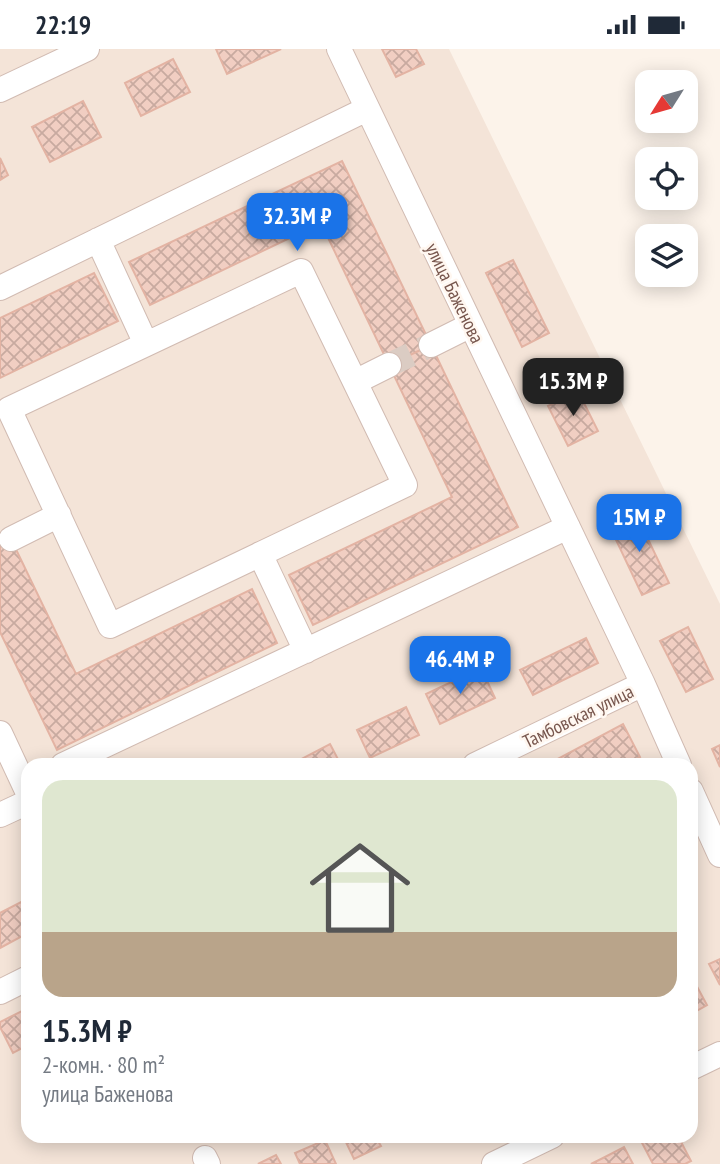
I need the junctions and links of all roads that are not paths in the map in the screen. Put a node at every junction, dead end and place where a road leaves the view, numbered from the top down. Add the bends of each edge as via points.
1 (87, 49) edge
2 (339, 49) edge
3 (0, 90) edge
4 (367, 109) junction
5 (98, 240) junction
6 (0, 288) edge
7 (471, 325) junction
8 (146, 344) junction
9 (430, 345) tunnel mouth
10 (389, 365) tunnel mouth
11 (355, 382) junction
12 (58, 515) junction
13 (568, 527) junction
14 (11, 539) dead end
15 (260, 554) junction
16 (306, 650) junction
17 (643, 684) junction
18 (0, 733) edge
19 (78, 758) edge
20 (490, 758) edge
21 (676, 758) edge
22 (21, 777) edge
23 (21, 796) edge
24 (698, 806) edge
25 (0, 815) edge
26 (720, 855) edge
27 (21, 982) edge
28 (0, 992) edge
29 (720, 1054) edge
30 (698, 1065) edge
31 (538, 1143) edge
32 (494, 1164) edge

1 - 3 street
2 - 4 street, улица Баженова
4 - 5 street
4 - 7 street, улица Баженова
5 - 6 street
5 - 8 street
7 - 9 street
7 - 13 street, улица Баженова
8 - 11 street via 301,271
8 - 12 street via 9,409
10 - 11 street
11 - 15 street via 405,485
12 - 14 street
12 - 15 street via 110,626
13 - 16 street
13 - 17 street, улица Баженова
15 - 16 street
16 - 19 street
17 - 20 street, Тамбовская улица
17 - 21 street, улица Баженова
18 - 22 street
23 - 25 street
24 - 26 street
27 - 28 street
29 - 30 street
31 - 32 street

